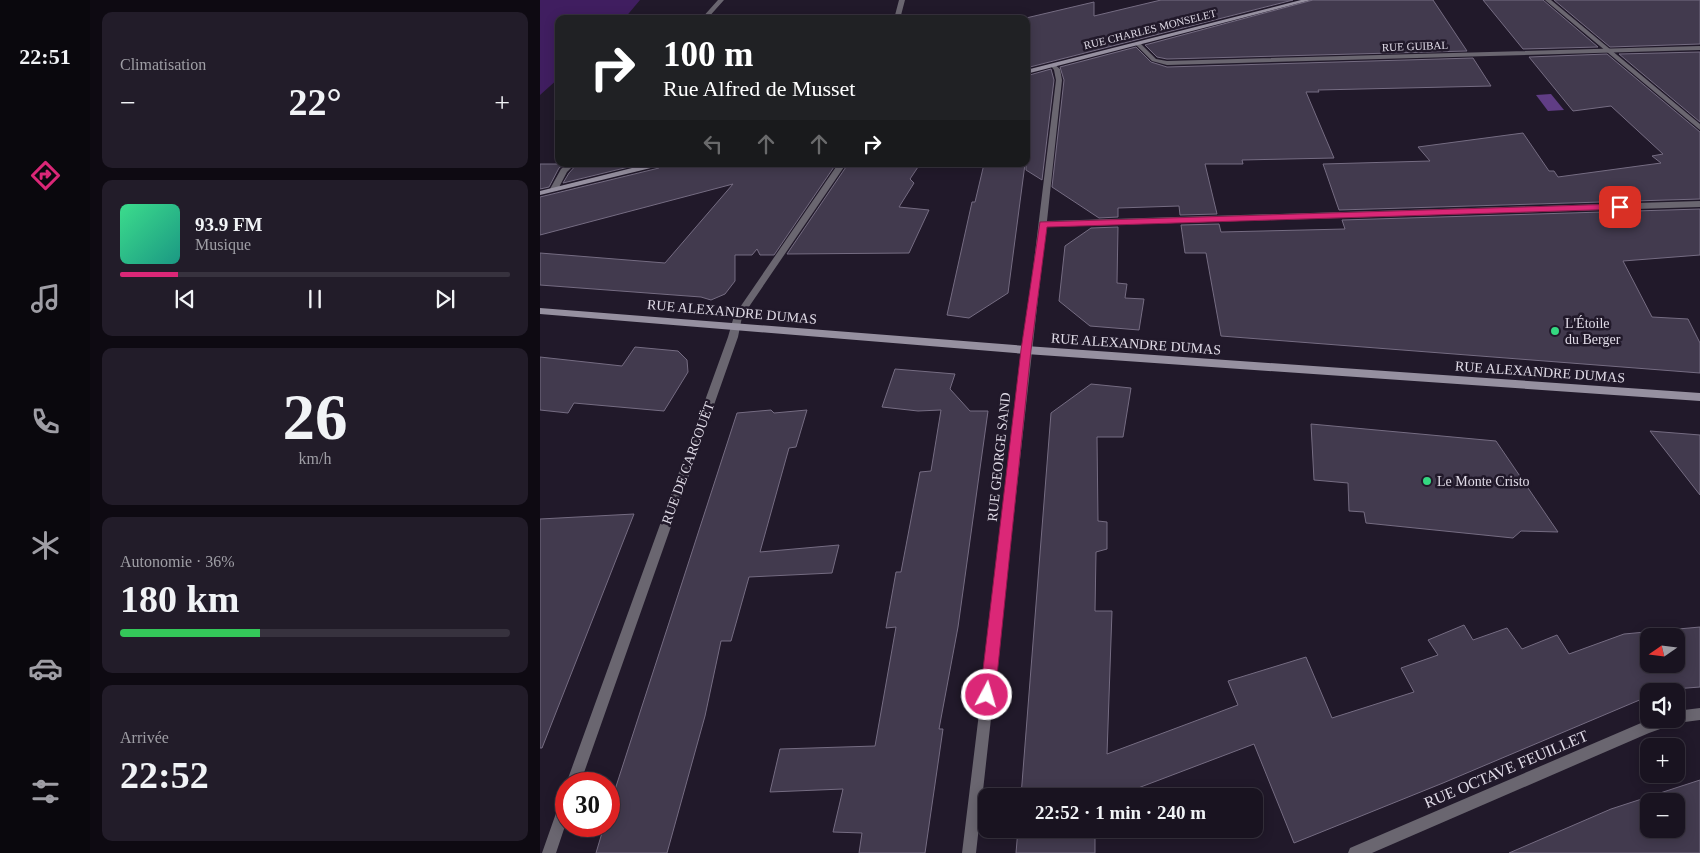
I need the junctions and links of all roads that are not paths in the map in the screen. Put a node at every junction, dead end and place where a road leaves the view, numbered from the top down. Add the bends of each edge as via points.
1 (721, 0) edge
2 (902, 0) edge
3 (1308, 0) edge
4 (1548, 0) edge
5 (1290, 2) edge
6 (708, 15) edge
7 (898, 15) edge
8 (1138, 44) junction
9 (1700, 48) edge
10 (1608, 50) junction
11 (1054, 66) junction
12 (1030, 71) edge
13 (1700, 128) edge
14 (567, 167) edge
15 (644, 167) edge
16 (840, 167) edge
17 (554, 189) junction
18 (540, 193) edge
19 (1700, 204) edge
20 (1043, 224) junction
21 (540, 311) edge
22 (736, 326) junction
23 (1026, 350) junction
24 (1700, 397) edge
25 (1700, 714) edge
26 (1685, 716) edge
27 (1646, 728) edge
28 (578, 772) edge
29 (555, 836) edge
30 (549, 853) edge
31 (969, 853) edge
32 (1355, 853) edge

1 - 6 street
2 - 7 street
3 - 5 main road, RUE CHARLES MONSELET
4 - 10 street
5 - 8 main road, RUE CHARLES MONSELET
8 - 10 street, RUE GUIBAL via 1154,60 1167,63
8 - 11 main road, RUE CHARLES MONSELET
9 - 10 street, RUE GUIBAL
10 - 13 street
11 - 12 main road, RUE CHARLES MONSELET
11 - 20 street, RUE GEORGE SAND via 1058,80
14 - 17 street
15 - 17 main road
16 - 22 street, RUE DE CARCOUËT via 738,316
17 - 18 main road
19 - 20 street
20 - 23 street, RUE GEORGE SAND
21 - 22 main road, RUE ALEXANDRE DUMAS
22 - 23 main road, RUE ALEXANDRE DUMAS
22 - 28 street, RUE DE CARCOUËT
23 - 24 main road, RUE ALEXANDRE DUMAS
23 - 31 street, RUE GEORGE SAND
25 - 26 street
27 - 32 street, RUE OCTAVE FEUILLET
29 - 30 street

